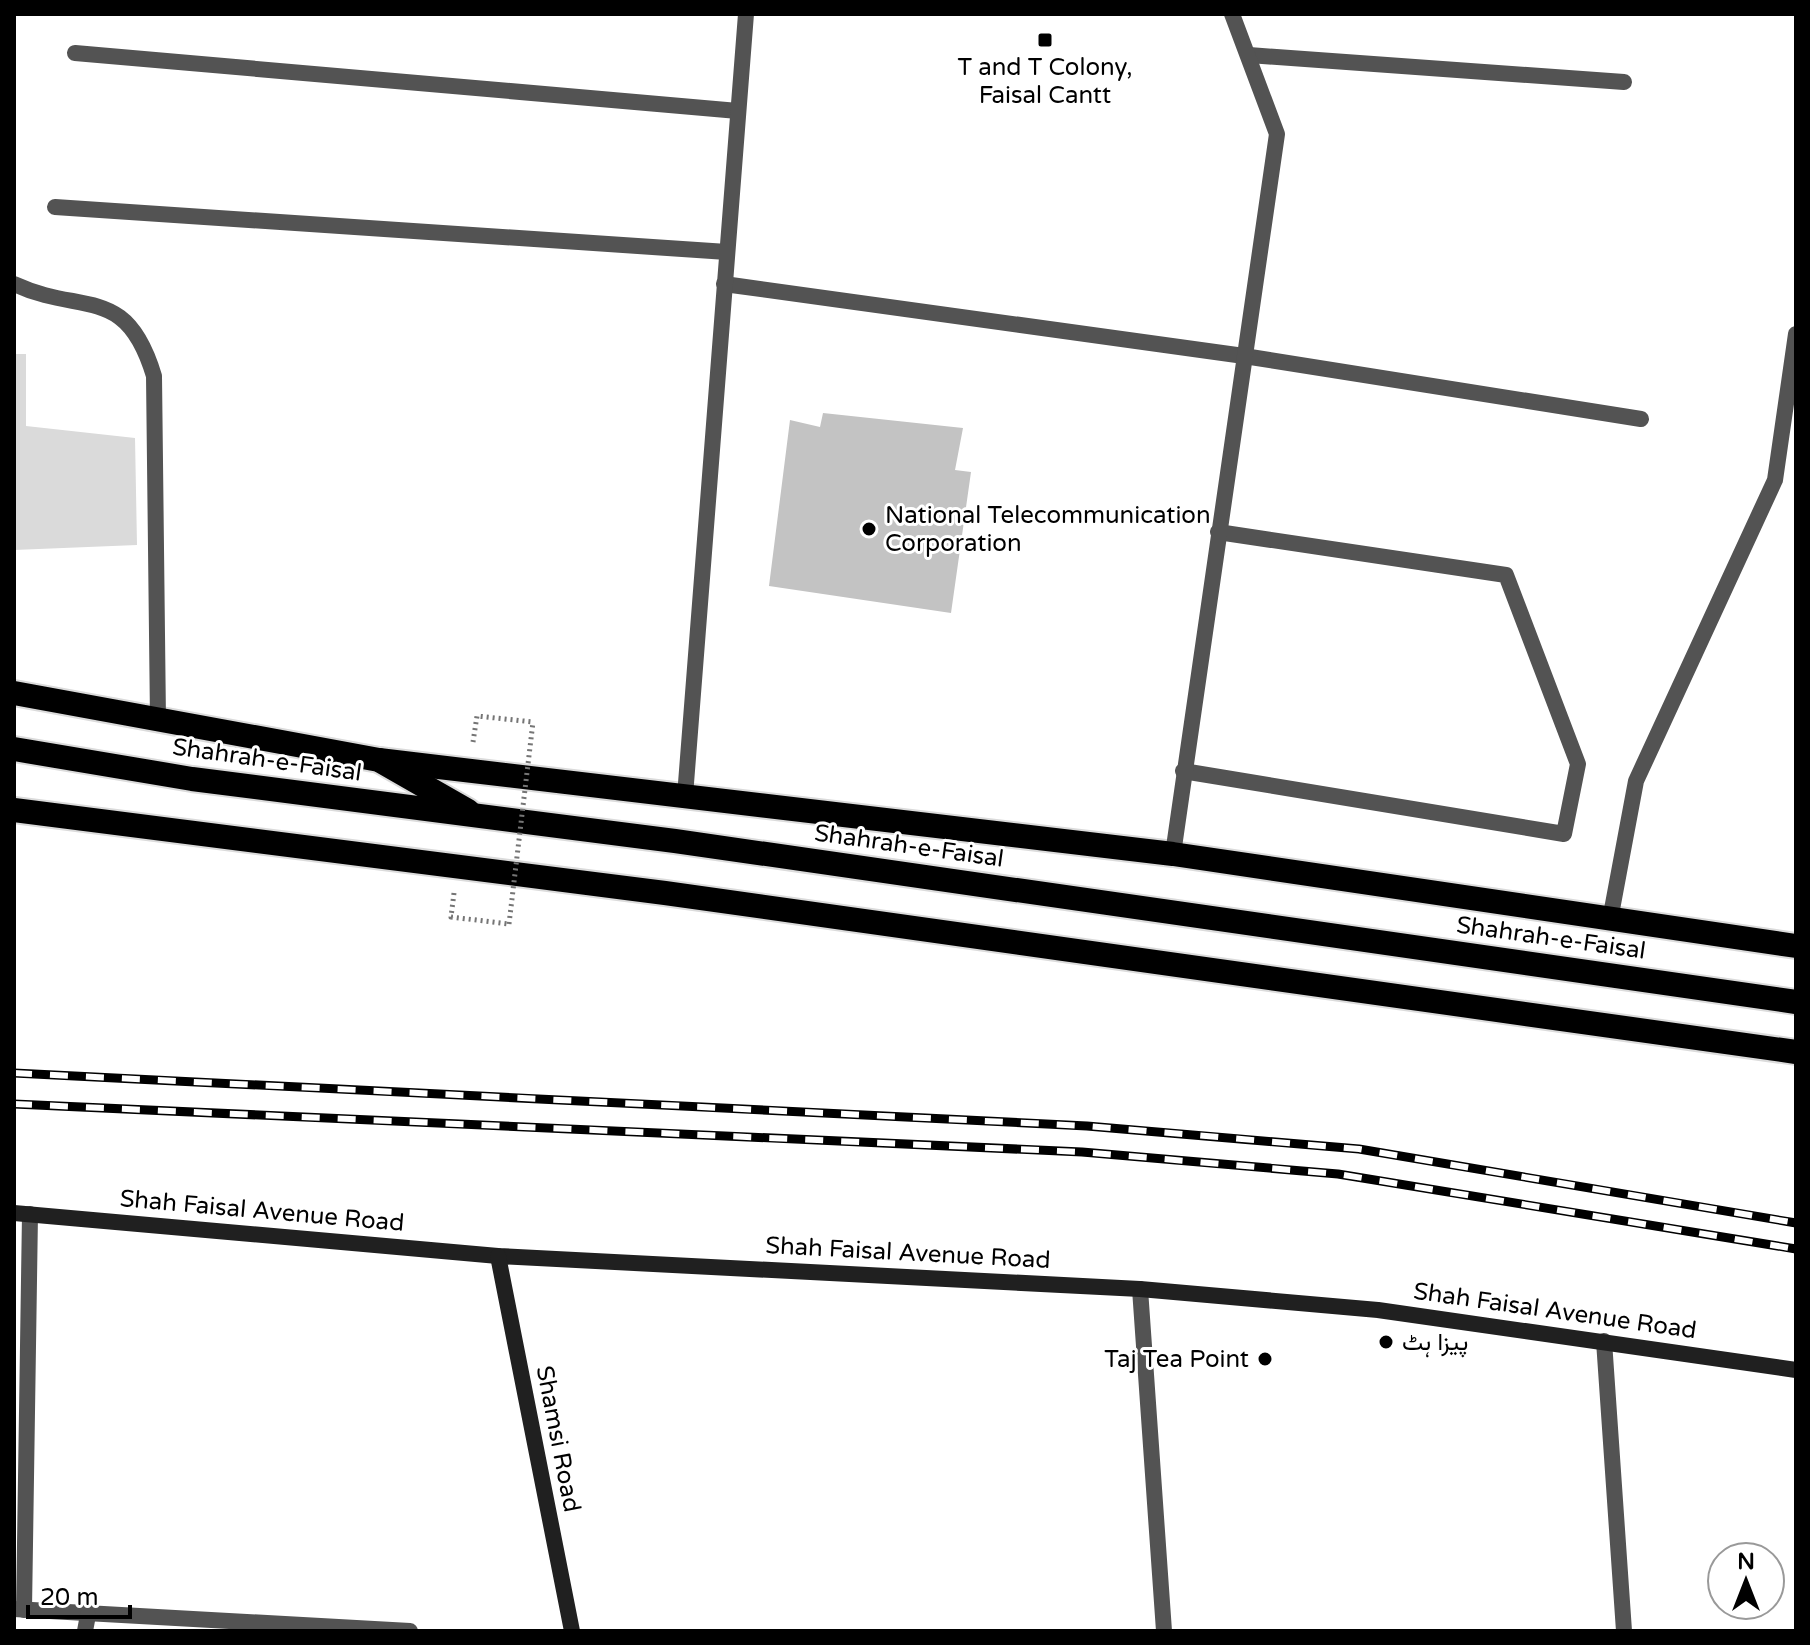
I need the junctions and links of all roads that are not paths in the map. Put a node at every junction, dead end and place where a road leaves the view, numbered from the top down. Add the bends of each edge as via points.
1 (746, 14) edge
2 (1232, 14) edge
3 (75, 53) dead end
4 (1249, 55) junction
5 (1624, 82) dead end
6 (738, 111) junction
7 (55, 207) dead end
8 (727, 252) junction
9 (14, 284) edge
10 (724, 284) junction
11 (1796, 334) edge
12 (1244, 356) junction
13 (1641, 419) dead end
14 (1218, 532) junction
15 (14, 693) edge
16 (158, 720) junction
17 (14, 749) edge
18 (379, 760) junction
19 (1183, 771) junction
20 (685, 796) junction
21 (14, 810) edge
22 (478, 816) junction
23 (1173, 854) junction
24 (1610, 920) junction
25 (1796, 946) edge
26 (1796, 1002) edge
27 (1796, 1052) edge
28 (22, 1214) edge
29 (498, 1256) junction
30 (1140, 1289) junction
31 (1604, 1341) junction
32 (1796, 1370) edge
33 (19, 1609) edge
34 (86, 1623) edge
35 (410, 1631) edge
36 (572, 1631) edge
37 (1164, 1631) edge
38 (1624, 1631) edge

1 - 6 street
2 - 4 street
3 - 6 street
4 - 5 street
4 - 12 street via 1277,134
6 - 8 street
7 - 8 street
8 - 10 street
9 - 16 street via 102,307 130,324 144,344 154,376
10 - 12 street
10 - 20 street
11 - 24 street via 1775,480 1636,781
12 - 13 street
12 - 14 street
14 - 19 street
14 - 19 street via 1506,575 1578,764 1564,834
15 - 16 highway
16 - 18 highway
17 - 22 highway, Shahrah-e-Faisal via 192,779
18 - 20 highway
18 - 22 highway
19 - 23 street
20 - 23 highway
21 - 27 highway via 665,893
22 - 26 highway, Shahrah-e-Faisal
23 - 24 highway
24 - 25 highway
28 - 29 street, Shah Faisal Avenue Road
28 - 33 street
29 - 30 street, Shah Faisal Avenue Road
29 - 36 street, Shamsi Road
30 - 31 street, Shah Faisal Avenue Road via 1378,1310
30 - 37 street
31 - 32 street, Shah Faisal Avenue Road
31 - 38 street
33 - 34 street
34 - 35 street

